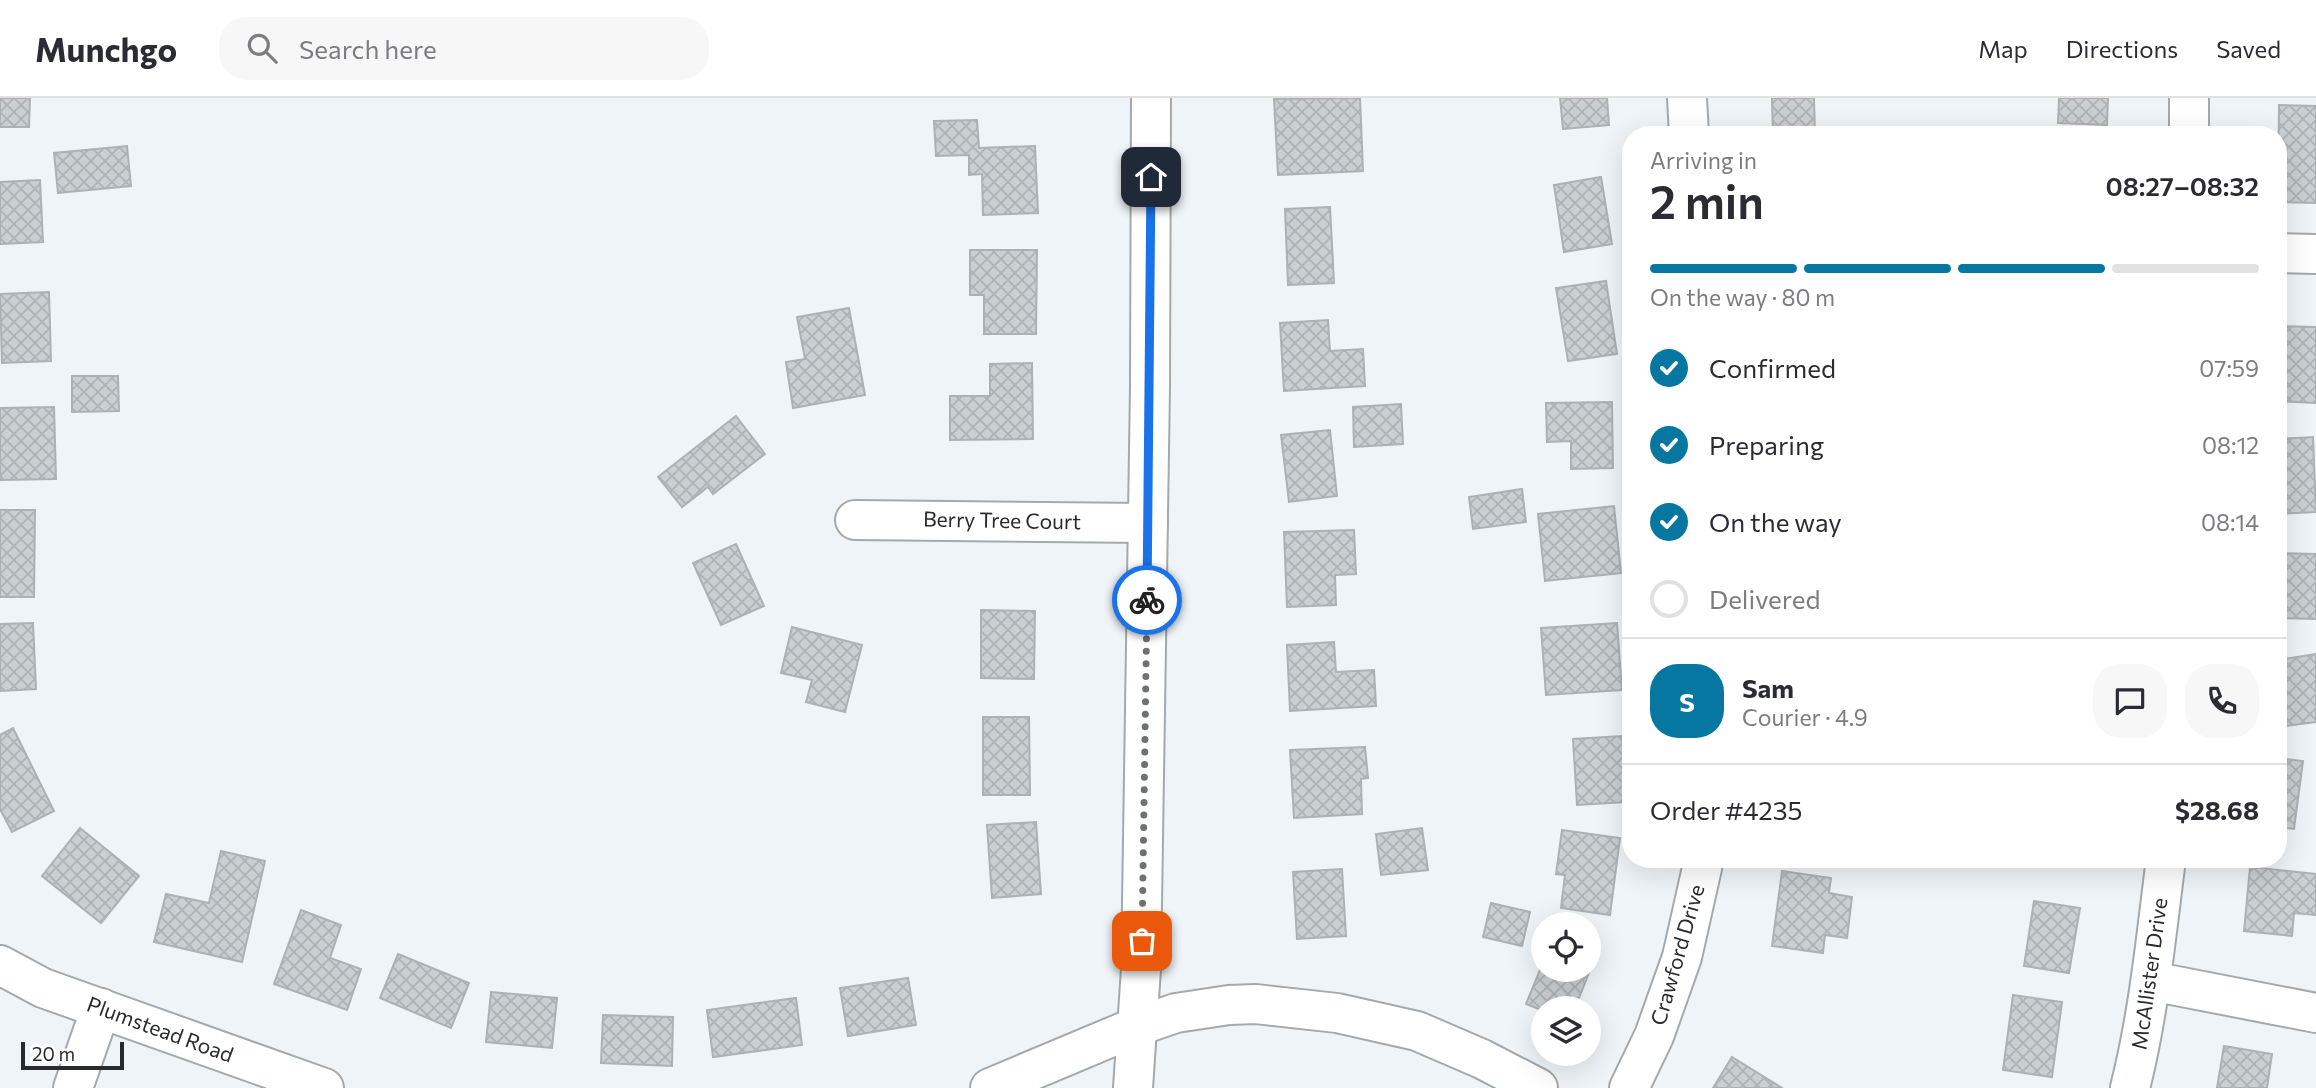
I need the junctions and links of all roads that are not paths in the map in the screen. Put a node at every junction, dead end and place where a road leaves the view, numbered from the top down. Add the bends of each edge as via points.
1 (1151, 98) edge
2 (1687, 98) edge
3 (2189, 98) edge
4 (1689, 126) edge
5 (2189, 126) edge
6 (2287, 253) edge
7 (2316, 254) edge
8 (855, 520) dead end
9 (1148, 523) junction
10 (1702, 868) edge
11 (2165, 868) edge
12 (0, 965) edge
13 (2151, 981) junction
14 (101, 1009) junction
15 (2316, 1013) edge
16 (1138, 1026) junction
17 (73, 1088) edge
18 (324, 1088) edge
19 (990, 1088) edge
20 (1133, 1088) edge
21 (1538, 1088) edge
22 (1629, 1088) edge
23 (2130, 1088) edge

1 - 9 street
2 - 4 street
3 - 5 street
6 - 7 street
8 - 9 street, Berry Tree Court
9 - 16 street
10 - 22 street, Crawford Drive via 1682,957 1654,1036
11 - 13 street, McAllister Drive
12 - 14 street, Plumstead Road via 43,988
13 - 15 street
13 - 23 street, McAllister Drive
14 - 17 street
14 - 18 street, Plumstead Road
16 - 19 street
16 - 20 street
16 - 21 street via 1176,1013 1229,1005 1337,1013 1417,1031

